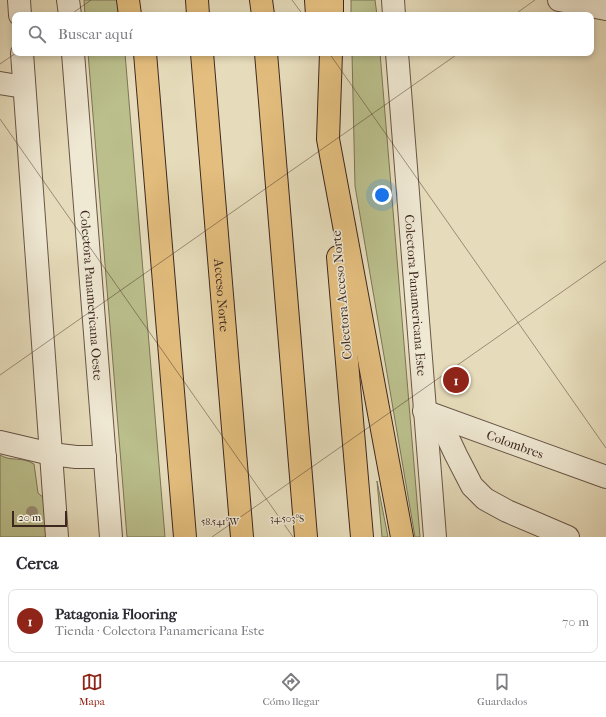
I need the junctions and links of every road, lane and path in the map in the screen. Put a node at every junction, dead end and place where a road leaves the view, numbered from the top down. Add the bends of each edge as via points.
1 (19, 0) edge
2 (68, 0) edge
3 (128, 0) edge
4 (140, 0) edge
5 (197, 0) edge
6 (261, 0) edge
7 (316, 0) edge
8 (332, 0) edge
9 (393, 0) edge
10 (559, 0) edge
11 (597, 5) edge
12 (20, 12) edge
13 (70, 12) edge
14 (130, 12) edge
15 (142, 12) edge
16 (198, 12) edge
17 (263, 12) edge
18 (317, 12) edge
19 (332, 12) edge
20 (394, 12) edge
21 (22, 56) edge
22 (73, 56) edge
23 (138, 56) edge
24 (145, 56) edge
25 (202, 56) edge
26 (266, 56) edge
27 (320, 56) edge
28 (331, 56) edge
29 (397, 56) edge
30 (0, 84) edge
31 (24, 87) junction
32 (152, 138) junction
33 (328, 139) junction
34 (431, 414) junction
35 (0, 442) edge
36 (51, 454) junction
37 (105, 458) junction
38 (606, 476) edge
39 (57, 537) edge
40 (111, 537) edge
41 (185, 537) edge
42 (242, 537) edge
43 (306, 537) edge
44 (362, 537) edge
45 (402, 537) edge
46 (435, 537) edge
47 (568, 537) edge

1 - 12 street
2 - 13 street
3 - 14 highway
4 - 15 highway
5 - 16 highway
6 - 17 highway
7 - 18 highway
8 - 19 highway
9 - 20 street
10 - 11 street
21 - 31 street
22 - 37 street, Colectora Panamericana Oeste
23 - 32 highway
24 - 32 highway
25 - 42 highway, Acceso Norte
26 - 43 highway
27 - 33 highway, Colectora Acceso Norte
28 - 33 highway
29 - 34 street, Colectora Panamericana Este
30 - 31 street
31 - 36 street
32 - 41 highway
33 - 44 highway, Colectora Acceso Norte
33 - 45 highway
34 - 38 street, Colombres
34 - 46 street, Colectora Panamericana Este
34 - 47 street via 472,486 485,499
35 - 36 street
36 - 37 street
36 - 39 street
37 - 40 street, Colectora Panamericana Oeste

